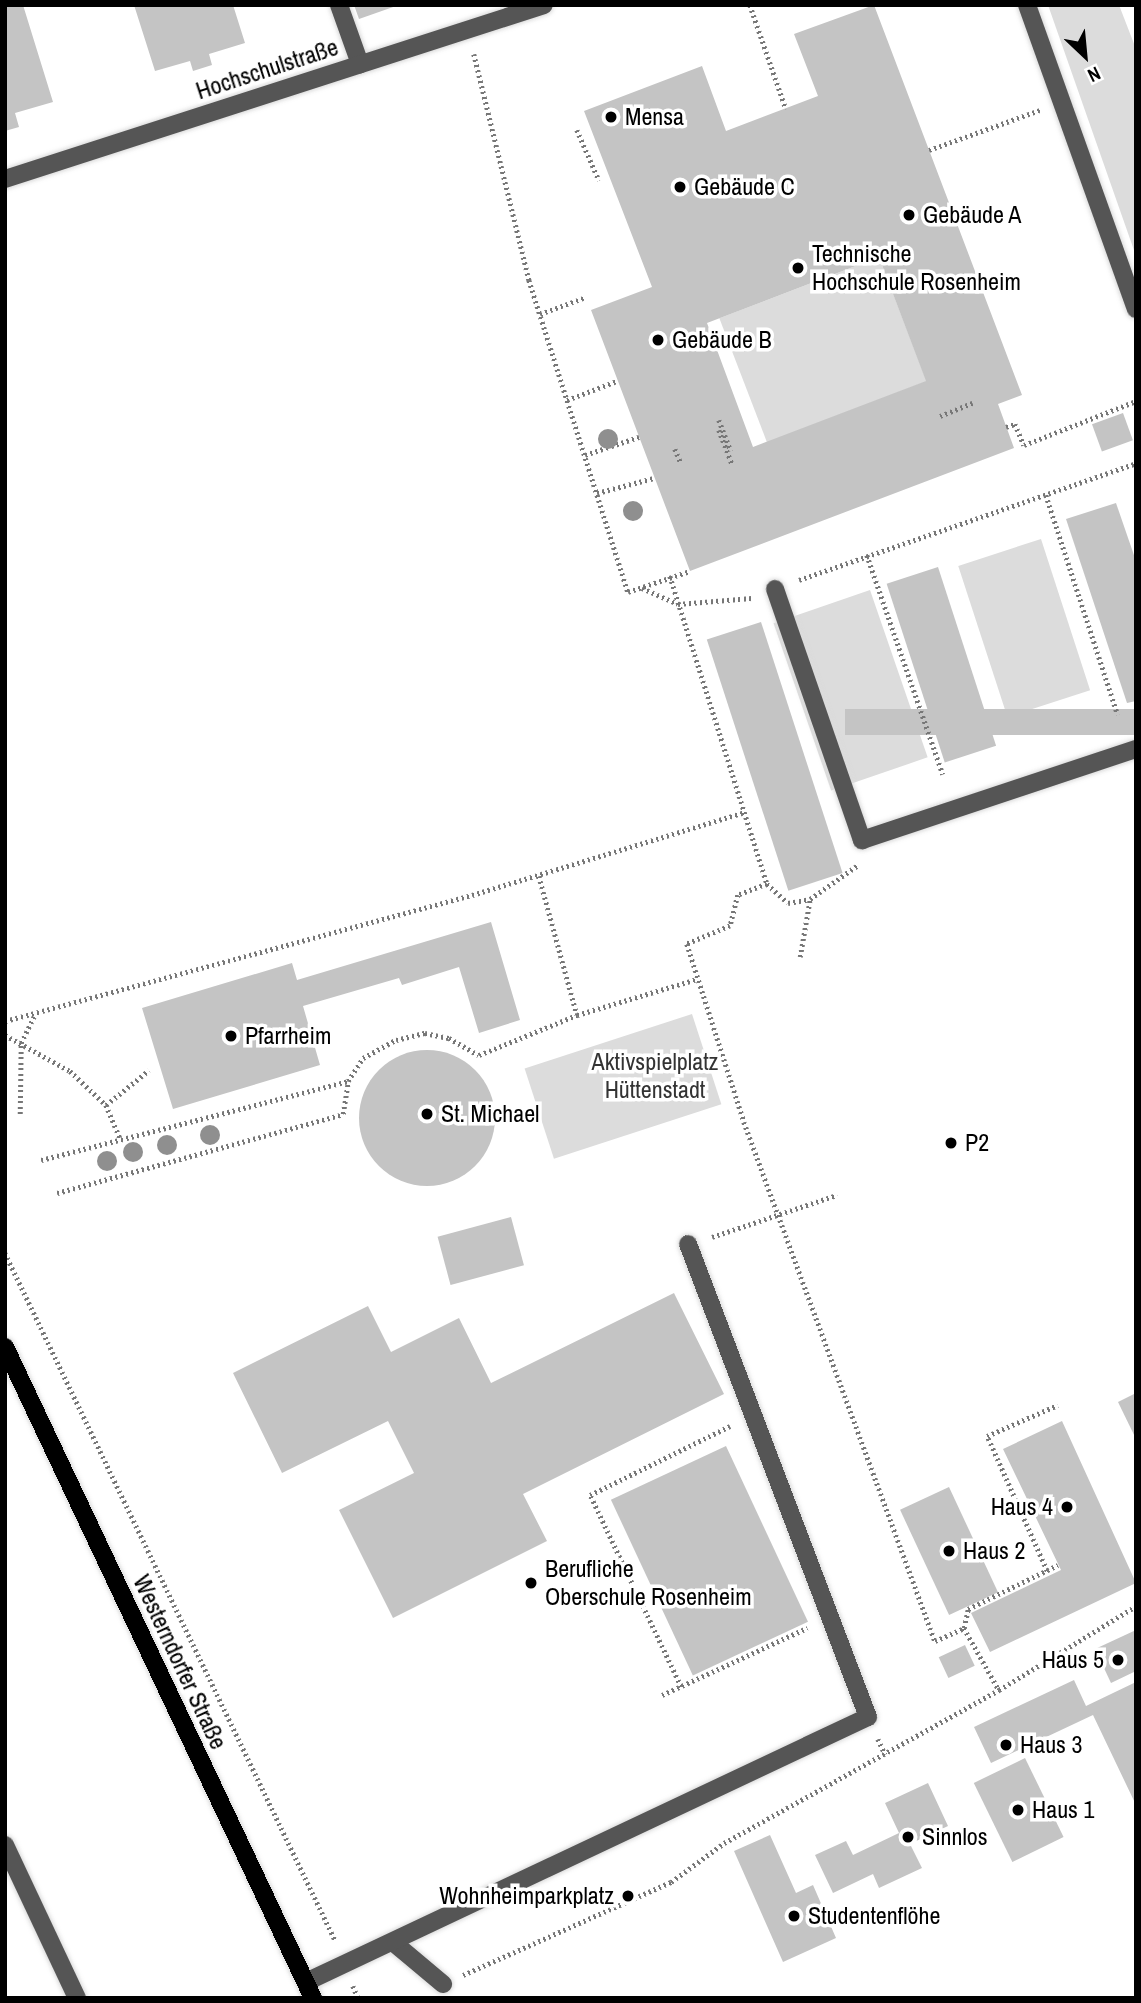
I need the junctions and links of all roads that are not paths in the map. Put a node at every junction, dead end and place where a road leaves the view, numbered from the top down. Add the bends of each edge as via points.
1 (544, 5) edge
2 (1027, 5) edge
3 (338, 6) edge
4 (360, 64) junction
5 (5, 179) edge
6 (1136, 309) edge
7 (775, 589) dead end
8 (1136, 749) edge
9 (688, 1244) road end
10 (5, 1347) edge
11 (5, 1845) edge
12 (394, 1943) junction
13 (443, 1984) road end
14 (309, 1990) edge
15 (77, 1998) edge

1 - 4 street, Hochschulstraße
2 - 6 street
3 - 4 street
4 - 5 street, Hochschulstraße
7 - 8 street via 862,840
9 - 12 street via 868,1717
10 - 14 main road, Westerndorfer Straße
11 - 15 street
12 - 13 street
12 - 14 street via 345,1965

